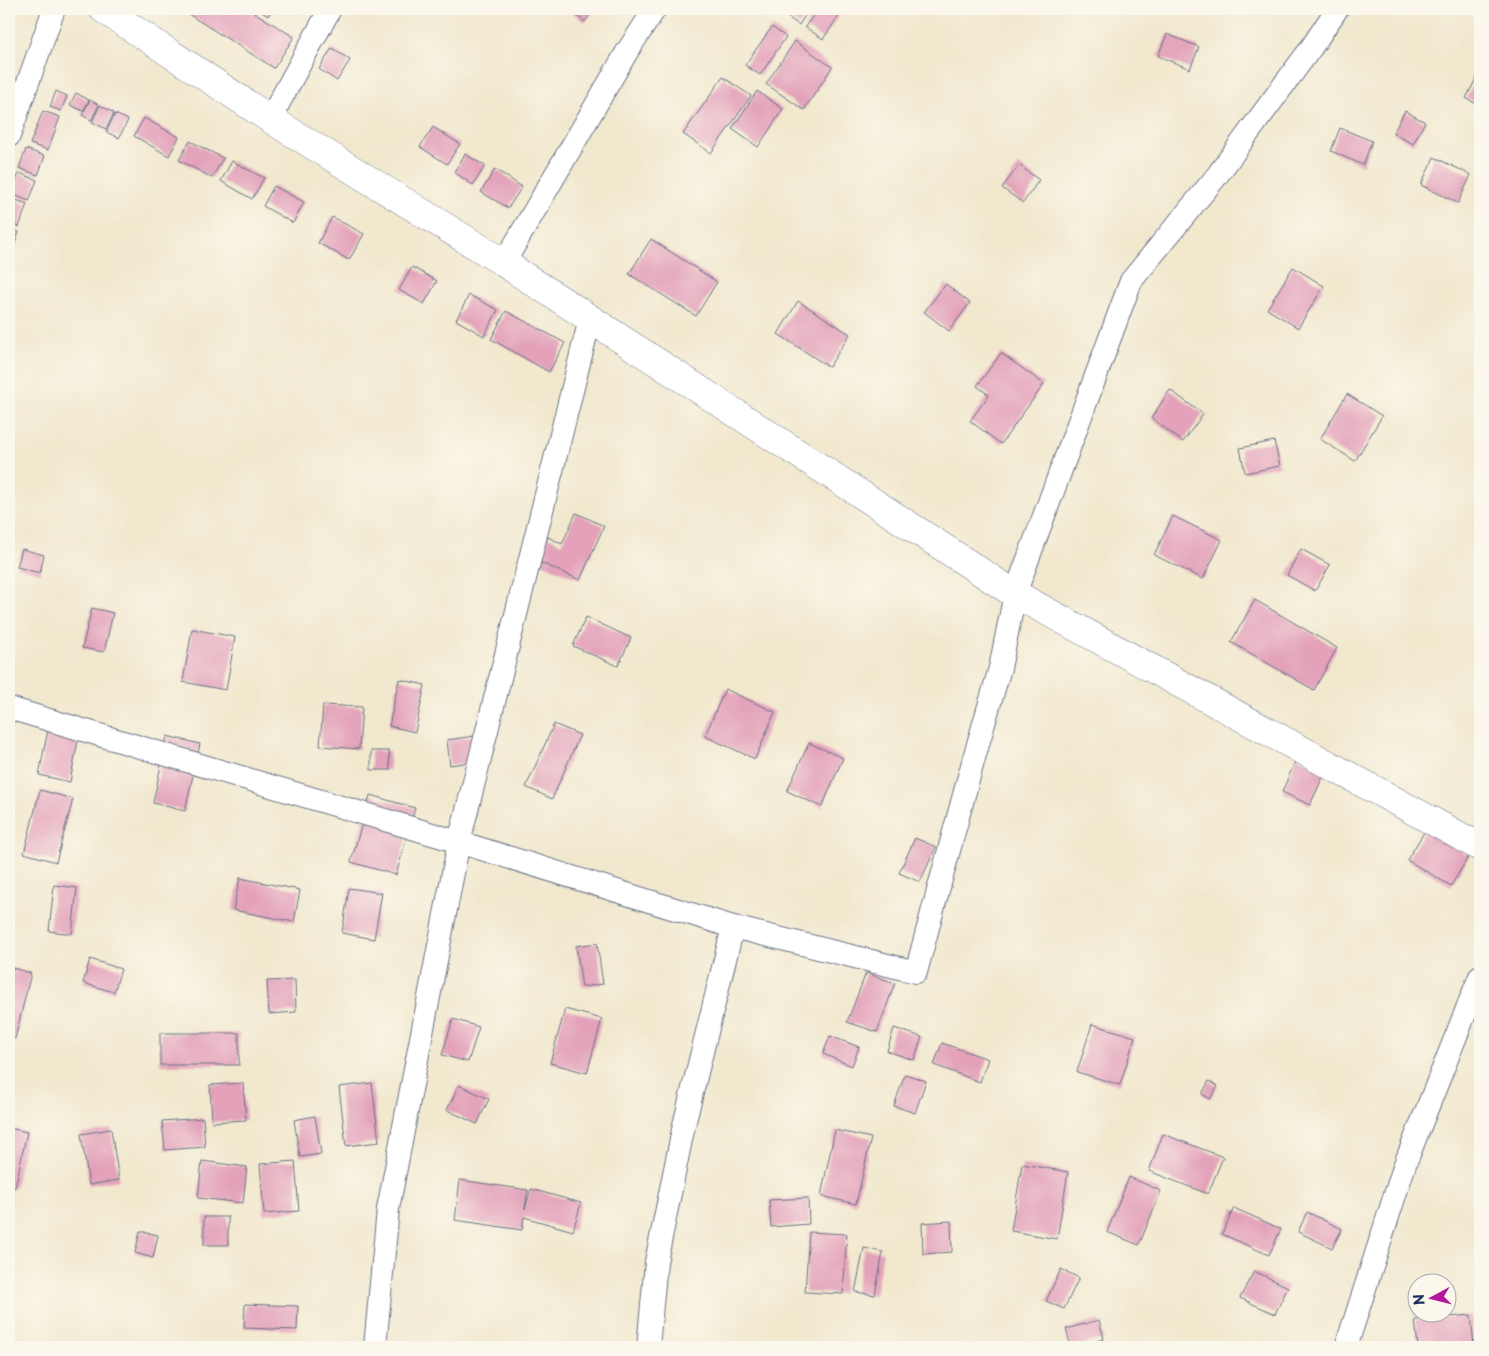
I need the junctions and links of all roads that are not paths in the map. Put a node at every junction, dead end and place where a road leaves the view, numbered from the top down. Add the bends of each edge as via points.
1 (54, 9) edge
2 (103, 9) edge
3 (330, 9) edge
4 (655, 9) edge
5 (1337, 9) edge
6 (270, 119) junction
7 (9, 136) edge
8 (504, 263) junction
9 (590, 319) junction
10 (1015, 594) junction
11 (9, 708) edge
12 (459, 842) junction
13 (1480, 847) edge
14 (733, 927) junction
15 (1480, 976) edge
16 (375, 1347) edge
17 (648, 1347) edge
18 (1346, 1347) edge

1 - 7 street
2 - 6 street
3 - 6 street
4 - 8 street
5 - 10 street via 1312,48 1216,177 1131,281
6 - 8 street
8 - 9 street
9 - 10 street
9 - 12 street
10 - 13 street
10 - 14 street via 1000,668 916,972
11 - 12 street
12 - 14 street
12 - 16 street via 388,1209
14 - 17 street via 684,1125 656,1262
15 - 18 street via 1404,1164

